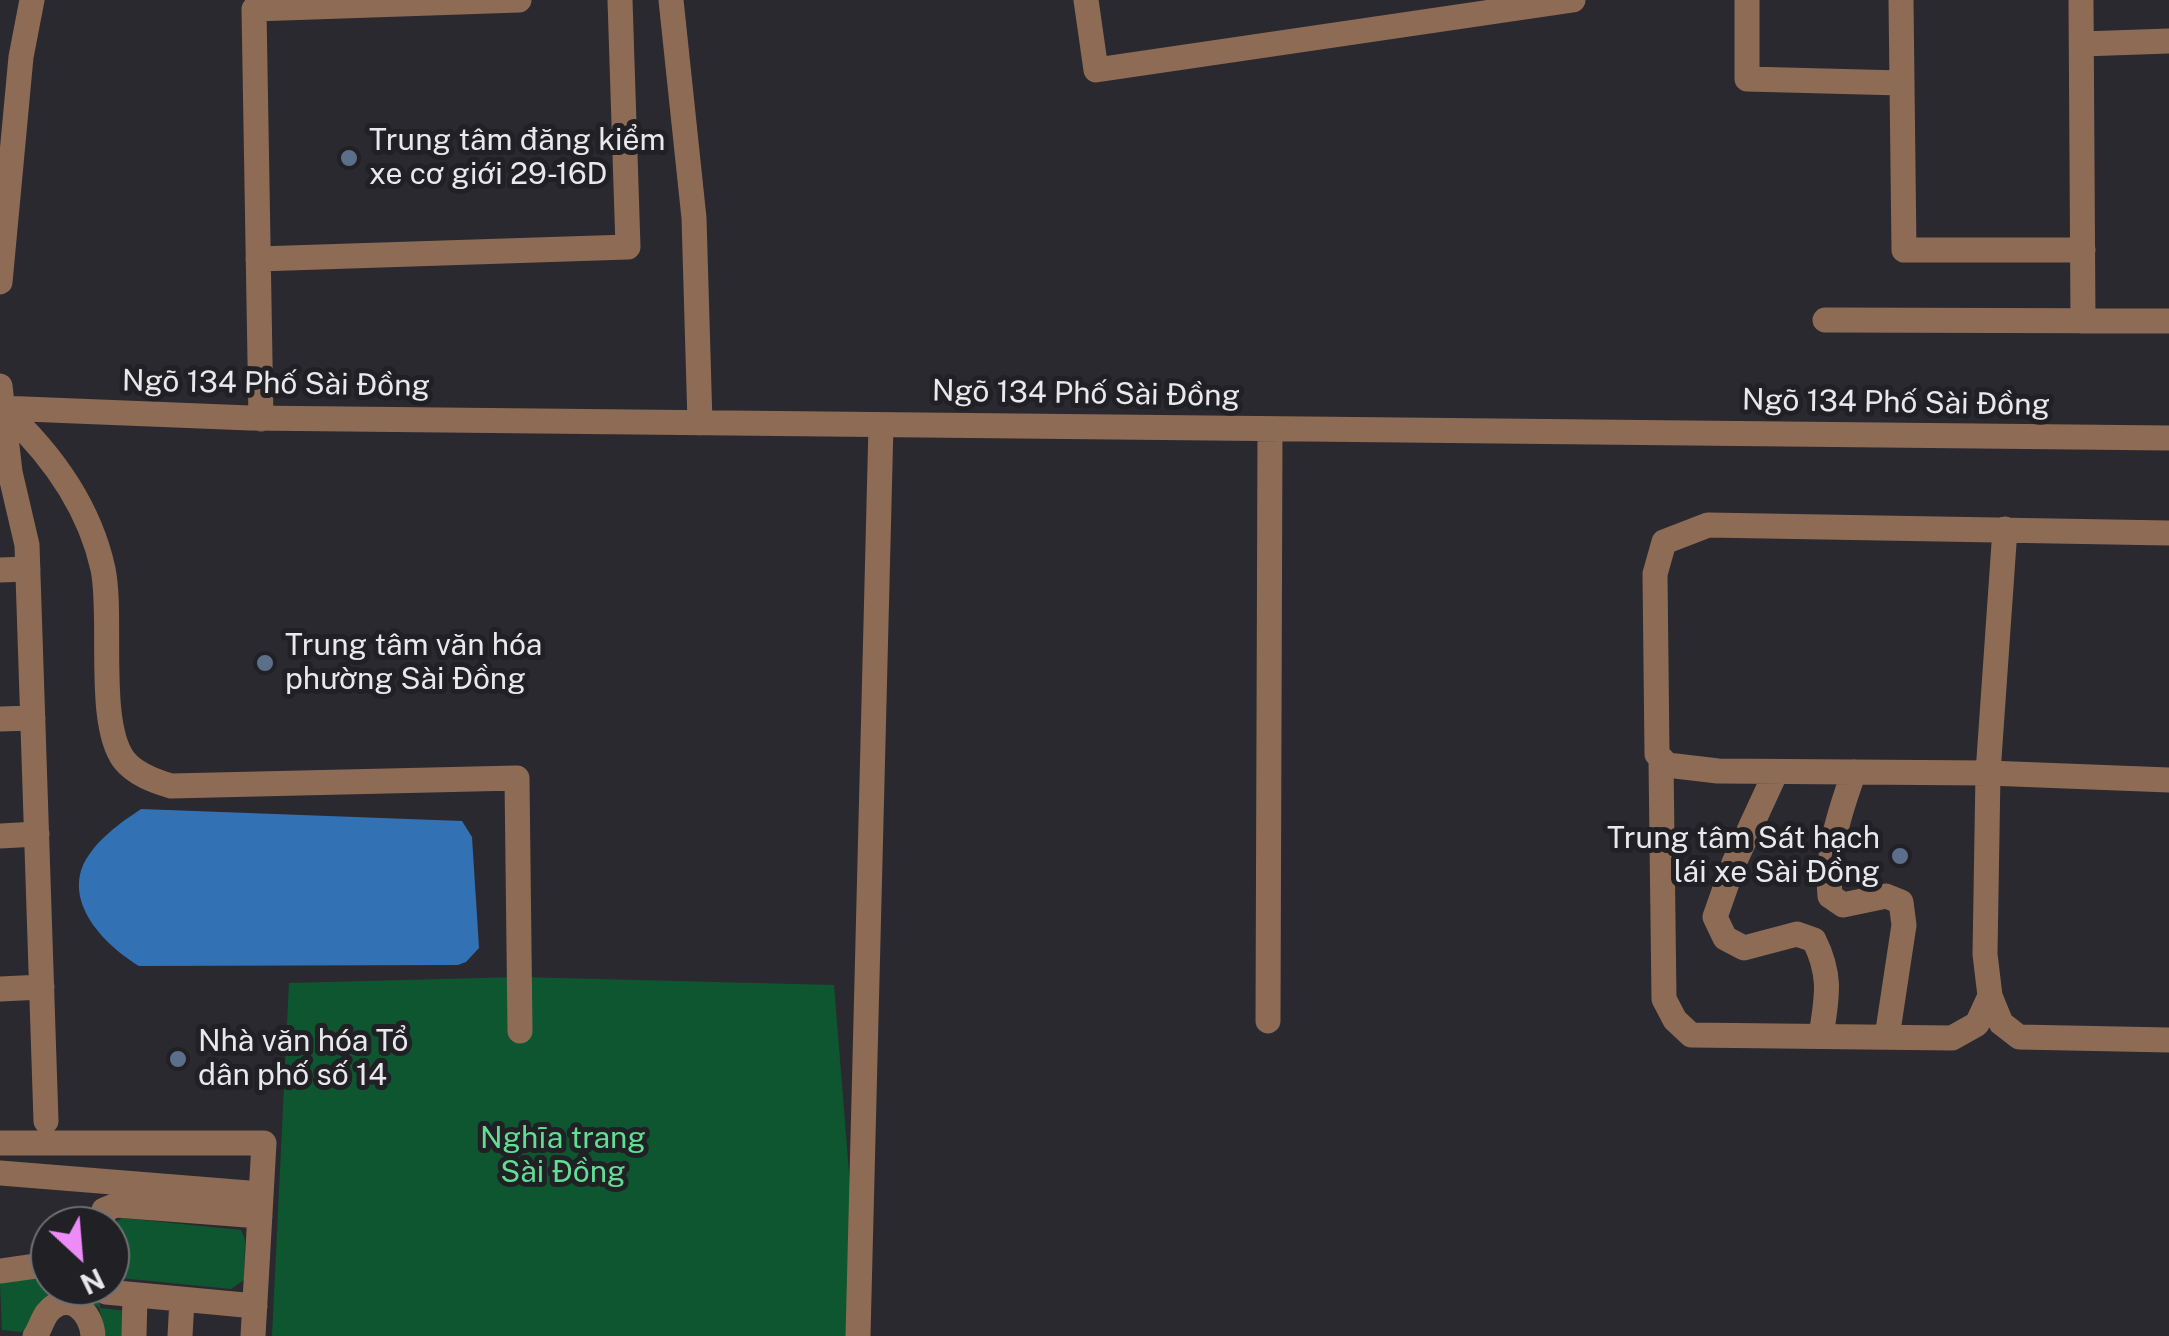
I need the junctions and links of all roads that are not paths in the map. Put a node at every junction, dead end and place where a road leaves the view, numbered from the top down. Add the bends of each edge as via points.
1 (32, 0) edge
2 (518, 0) edge
3 (620, 0) edge
4 (672, 0) edge
5 (1086, 0) edge
6 (1573, 0) edge
7 (1747, 0) edge
8 (1901, 0) edge
9 (2081, 0) edge
10 (2169, 40) edge
11 (2082, 44) junction
12 (9, 80) edge
13 (1902, 83) junction
14 (2083, 250) junction
15 (258, 259) junction
16 (0, 282) edge
17 (1825, 320) dead end
18 (2083, 321) junction
19 (2169, 322) edge
20 (1, 401) edge
21 (262, 418) junction
22 (700, 423) junction
23 (881, 425) junction
24 (1270, 428) junction
25 (2169, 438) edge
26 (3, 446) edge
27 (2005, 529) junction
28 (2169, 533) edge
29 (0, 570) edge
30 (28, 570) junction
31 (33, 718) junction
32 (0, 719) edge
33 (1661, 761) junction
34 (1776, 772) junction
35 (1854, 772) junction
36 (1988, 773) junction
37 (2169, 780) edge
38 (37, 834) junction
39 (0, 836) edge
40 (42, 987) junction
41 (0, 990) edge
42 (1990, 996) junction
43 (1268, 1021) dead end
44 (520, 1031) dead end
45 (1821, 1036) junction
46 (1888, 1038) junction
47 (2169, 1040) edge
48 (46, 1120) dead end
49 (0, 1143) edge
50 (0, 1173) edge
51 (260, 1205) junction
52 (112, 1206) edge
53 (30, 1266) edge
54 (0, 1270) edge
55 (130, 1294) edge
56 (136, 1295) junction
57 (182, 1300) junction
58 (255, 1306) junction
59 (34, 1336) edge
60 (93, 1336) edge
61 (134, 1336) edge
62 (180, 1336) edge
63 (253, 1336) edge
64 (858, 1336) edge

1 - 12 street
2 - 15 street via 254,8
3 - 15 street via 628,247
4 - 22 street via 694,218
5 - 6 street via 1096,70
7 - 13 street via 1747,80
8 - 13 street
9 - 11 street
10 - 11 street
11 - 14 street
12 - 16 street
13 - 14 street via 1904,250
14 - 18 street
15 - 21 street
17 - 18 street
18 - 19 street
20 - 21 street, Ngõ 134 Phố Sài Đồng
20 - 26 street
20 - 44 street via 46,453 94,537 104,572 112,732 132,768 171,786 517,778
21 - 22 street, Ngõ 134 Phố Sài Đồng
22 - 23 street, Ngõ 134 Phố Sài Đồng
23 - 24 street, Ngõ 134 Phố Sài Đồng
23 - 64 street
24 - 25 street, Ngõ 134 Phố Sài Đồng
24 - 43 street
26 - 30 street via 26,534
27 - 28 street
27 - 33 street via 1708,524 1664,542 1654,574
27 - 36 street
29 - 30 street
30 - 31 street
31 - 32 street
31 - 38 street
33 - 34 street
33 - 45 street via 1664,999 1674,1020 1691,1035
34 - 35 street
34 - 45 street via 1715,917 1725,938 1744,948 1797,934 1814,940 1827,965
35 - 36 street
35 - 46 street via 1834,842 1830,896 1843,905 1886,896 1901,902 1904,925
36 - 37 street
36 - 42 street
38 - 39 street
38 - 40 street
40 - 41 street
40 - 48 street
42 - 46 street via 1978,1024 1952,1038
42 - 47 street via 2001,1023 2019,1038
45 - 46 street
49 - 51 street via 264,1142
50 - 51 street
51 - 52 street
51 - 58 street
53 - 54 street
55 - 56 street
56 - 57 street
56 - 61 street
57 - 58 street
57 - 62 street
58 - 63 street
59 - 60 street via 46,1314 70,1302 84,1310

